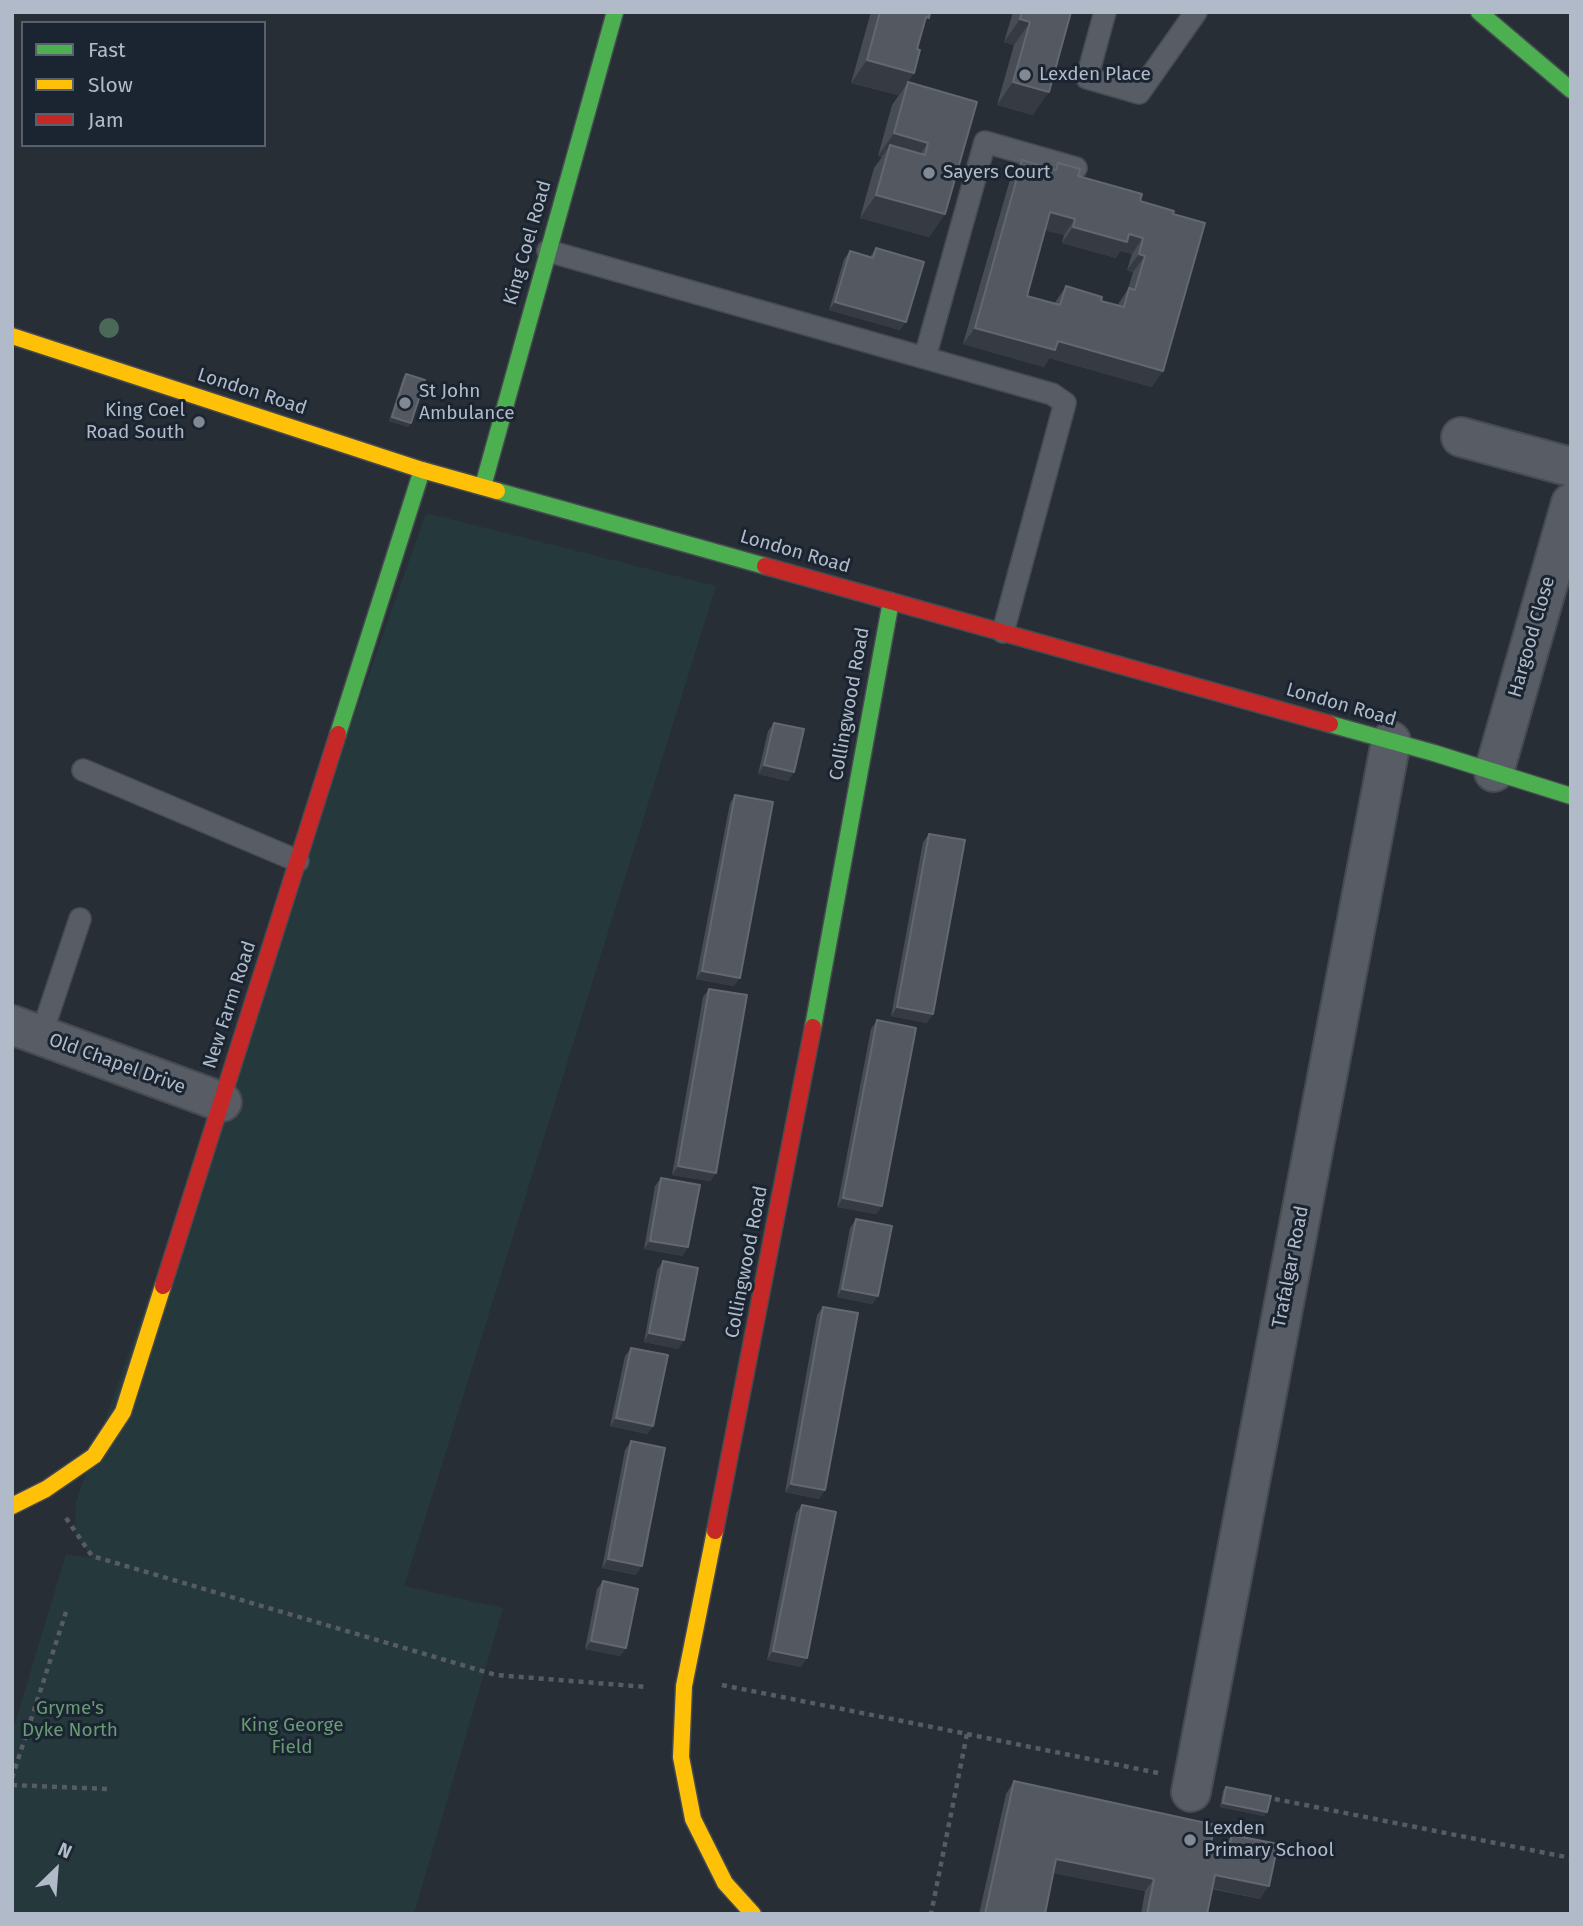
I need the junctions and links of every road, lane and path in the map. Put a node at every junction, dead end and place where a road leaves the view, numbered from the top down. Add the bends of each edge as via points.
1 (615, 12) edge
2 (1105, 12) edge
3 (1196, 12) edge
4 (1479, 12) edge
5 (1571, 90) edge
6 (1076, 168) edge
7 (548, 251) junction
8 (12, 336) edge
9 (925, 357) junction
10 (1461, 437) dead end
11 (1571, 467) edge
12 (422, 470) junction
13 (483, 486) junction
14 (1571, 503) edge
15 (891, 601) junction
16 (1003, 632) junction
17 (1391, 741) junction
18 (83, 770) dead end
19 (1494, 772) junction
20 (1571, 796) edge
21 (298, 861) junction
22 (80, 919) dead end
23 (27, 1031) edge
24 (222, 1102) junction
25 (46, 1489) junction
26 (12, 1506) edge
27 (66, 1612) dead end
28 (684, 1686) junction
29 (967, 1734) junction
30 (12, 1778) edge
31 (12, 1785) edge
32 (1192, 1786) joint
33 (108, 1789) dead end
34 (1257, 1795) edge
35 (1571, 1858) edge
36 (753, 1914) edge
37 (931, 1914) edge

1 - 7 street, King Coel Road
2 - 3 lane via 1087,78 1139,93
4 - 5 street
6 - 9 lane via 985,142
7 - 9 lane
7 - 13 street, King Coel Road
8 - 12 street, London Road
9 - 16 lane via 1052,394 1065,403
10 - 11 street
12 - 13 street, London Road
12 - 21 street, New Farm Road
13 - 15 street, London Road
14 - 19 street, Hargood Close
15 - 16 street, London Road
15 - 28 street, Collingwood Road via 771,1252
16 - 17 street, London Road
17 - 19 street, London Road
17 - 32 street, Trafalgar Road
18 - 21 lane
19 - 20 street, London Road
21 - 24 street, New Farm Road
22 - 23 lane
23 - 24 street, Old Chapel Drive
24 - 25 street, New Farm Road via 123,1412 94,1456
25 - 26 street, New Farm Road
25 - 28 path via 92,1556 496,1675 637,1687
27 - 30 path
28 - 29 path via 723,1685
28 - 36 street, Collingwood Road via 681,1757 693,1819 725,1883
29 - 32 path
29 - 37 path
31 - 33 path
34 - 35 path

